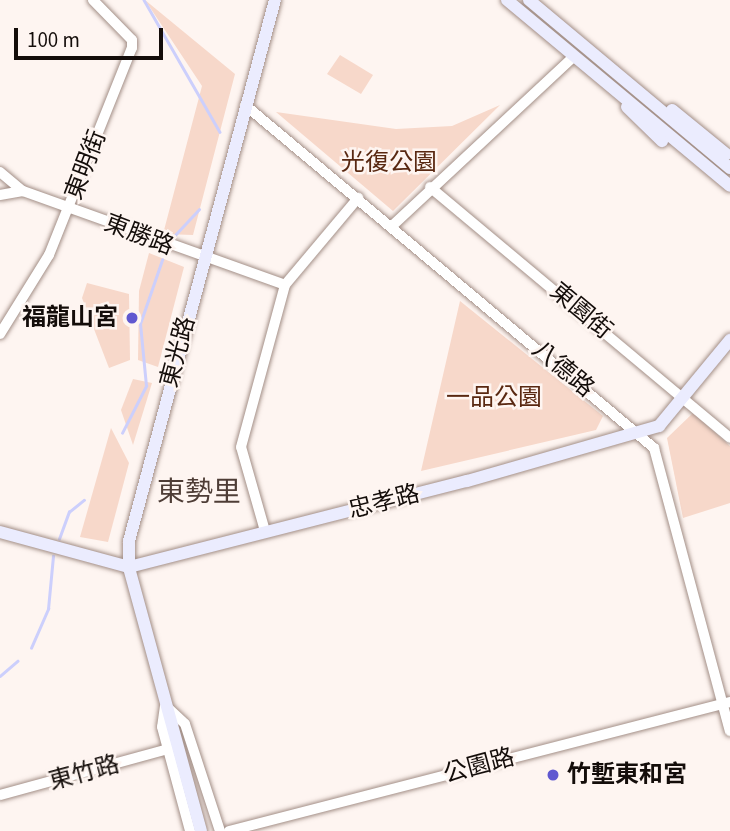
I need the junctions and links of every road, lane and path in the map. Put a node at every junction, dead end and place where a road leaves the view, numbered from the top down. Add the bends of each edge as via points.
1 (93, 0) edge
2 (275, 0) edge
3 (507, 0) edge
4 (529, 0) edge
5 (573, 57) junction
6 (622, 77) junction
7 (615, 90) junction
8 (245, 105) junction
9 (679, 135) junction
10 (730, 158) edge
11 (730, 168) edge
12 (0, 172) edge
13 (730, 186) edge
14 (430, 187) junction
15 (23, 191) junction
16 (0, 195) edge
17 (730, 195) edge
18 (358, 198) junction
19 (69, 208) junction
20 (392, 226) junction
21 (204, 259) junction
22 (285, 285) junction
23 (0, 334) edge
24 (730, 340) edge
25 (684, 397) junction
26 (640, 434) junction
27 (730, 438) edge
28 (265, 531) junction
29 (0, 532) edge
30 (129, 567) junction
31 (726, 703) edge
32 (165, 705) junction
33 (730, 732) edge
34 (168, 750) junction
35 (0, 795) edge
36 (190, 831) edge
37 (201, 831) edge
38 (220, 831) edge
39 (229, 831) edge

1 - 19 street, 東明街 via 132,40 132,48
2 - 8 street, 東光路
3 - 5 street
4 - 6 street
5 - 7 street
5 - 14 street
6 - 9 street
6 - 10 street
7 - 9 street
7 - 17 street via 638,121
8 - 18 street, 八德路
8 - 21 street, 東光路
9 - 11 street
9 - 13 street
12 - 15 street, 東勝路
14 - 20 street
14 - 25 street, 東園街
15 - 16 street
15 - 19 street, 東勝路
18 - 20 street, 八德路
18 - 22 street
19 - 21 street, 東勝路
19 - 23 street, 東明街
20 - 26 street, 八德路
21 - 22 street, 東勝路
21 - 30 street, 東光路 via 138,502
22 - 28 street via 241,447
24 - 25 street, 忠孝路
25 - 26 street, 忠孝路 via 659,426
25 - 27 street, 東園街
26 - 28 street, 忠孝路
26 - 31 street, 八德路 via 654,448
28 - 30 street, 忠孝路
29 - 30 street
30 - 32 street, 東光路
31 - 33 street, 八德路
31 - 39 street, 公園路
32 - 34 street, 東光路
32 - 37 street
32 - 38 street, 東光路 via 185,724
34 - 35 street, 東竹路
34 - 36 street, 東光路

